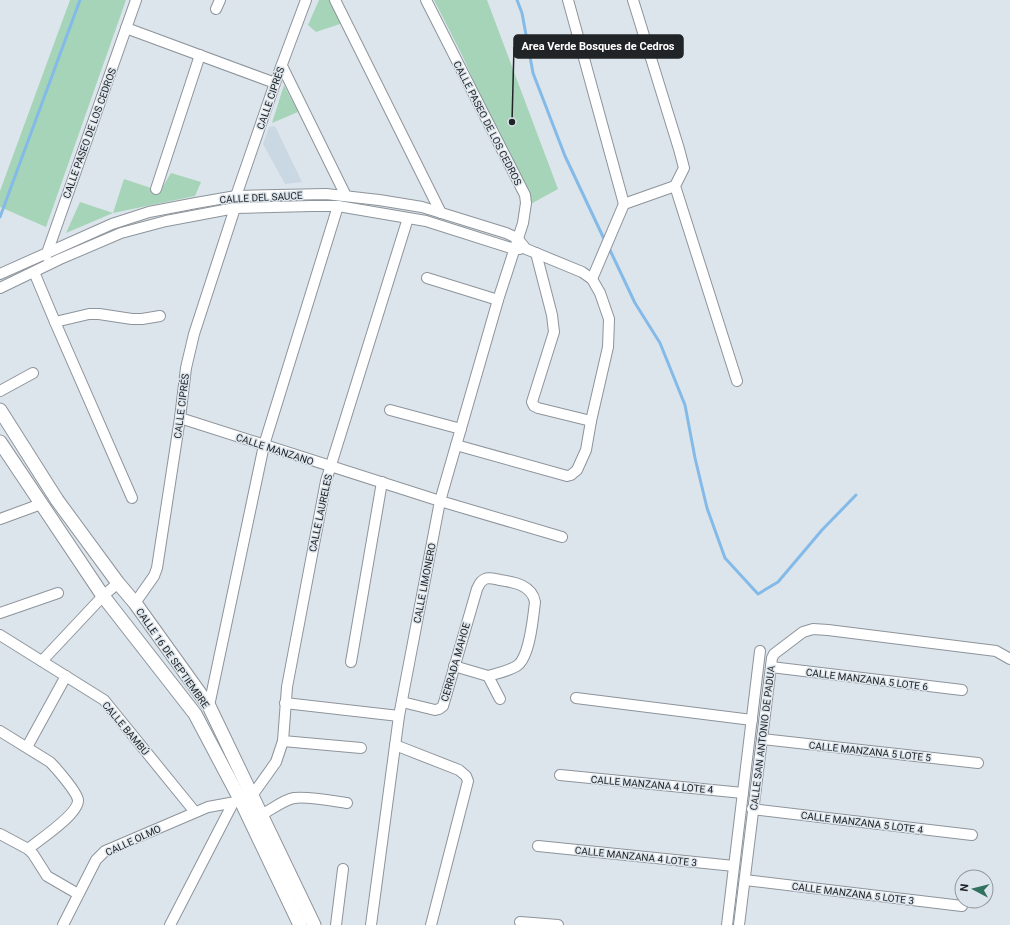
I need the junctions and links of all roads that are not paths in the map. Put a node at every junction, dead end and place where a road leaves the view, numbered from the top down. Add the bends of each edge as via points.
1 (136, 0) edge
2 (306, 0) edge
3 (335, 0) edge
4 (426, 0) edge
5 (568, 0) edge
6 (633, 0) edge
7 (126, 28) junction
8 (200, 55) junction
9 (282, 66) junction
10 (275, 83) junction
11 (675, 186) junction
12 (156, 189) dead end
13 (236, 196) junction
14 (346, 196) junction
15 (624, 204) junction
16 (338, 206) junction
17 (235, 208) junction
18 (440, 213) junction
19 (408, 218) junction
20 (517, 238) junction
21 (514, 249) junction
22 (526, 249) junction
23 (47, 253) junction
24 (536, 253) junction
25 (46, 266) junction
26 (34, 272) junction
27 (0, 274) edge
28 (427, 278) dead end
29 (592, 279) junction
30 (0, 288) edge
31 (498, 300) junction
32 (160, 316) dead end
33 (55, 322) junction
34 (33, 373) dead end
35 (737, 381) dead end
36 (0, 390) edge
37 (0, 410) edge
38 (390, 410) dead end
39 (180, 418) junction
40 (590, 421) junction
41 (461, 429) junction
42 (0, 442) edge
43 (264, 445) junction
44 (456, 446) junction
45 (330, 466) junction
46 (382, 482) junction
47 (132, 498) dead end
48 (440, 501) junction
49 (41, 504) junction
50 (0, 519) edge
51 (562, 537) dead end
52 (118, 583) junction
53 (58, 593) dead end
54 (104, 596) junction
55 (135, 603) junction
56 (0, 612) edge
57 (0, 635) edge
58 (760, 651) dead end
59 (1010, 659) edge
60 (42, 661) junction
61 (351, 662) dead end
62 (454, 666) junction
63 (771, 667) junction
64 (66, 676) junction
65 (488, 676) junction
66 (962, 690) dead end
67 (576, 698) dead end
68 (500, 699) dead end
69 (402, 702) junction
70 (285, 703) junction
71 (209, 706) junction
72 (399, 716) junction
73 (752, 720) junction
74 (0, 731) edge
75 (762, 739) junction
76 (283, 741) junction
77 (395, 745) junction
78 (27, 747) junction
79 (361, 748) dead end
80 (978, 763) dead end
81 (560, 775) dead end
82 (743, 793) junction
83 (242, 800) junction
84 (348, 803) dead end
85 (752, 809) junction
86 (195, 812) junction
87 (261, 816) junction
88 (0, 834) edge
89 (972, 836) dead end
90 (538, 846) dead end
91 (28, 849) junction
92 (734, 866) junction
93 (343, 869) dead end
94 (744, 880) junction
95 (78, 894) junction
96 (954, 905) edge
97 (520, 922) dead end
98 (63, 925) edge
99 (170, 925) edge
100 (300, 925) edge
101 (314, 925) edge
102 (336, 925) edge
103 (371, 925) edge
104 (431, 925) edge
105 (558, 925) edge
106 (727, 925) edge
107 (739, 925) edge

1 - 7 street, CALLE PASEO DE LOS CEDROS
2 - 9 street, CALLE CIPRÉS
3 - 18 street
4 - 20 street, CALLE PASEO DE LOS CEDROS via 525,195 526,210
5 - 15 street
6 - 11 street via 684,168
7 - 8 street
7 - 23 street, CALLE PASEO DE LOS CEDROS
8 - 10 street
8 - 12 street
9 - 10 street, CALLE CIPRÉS
9 - 14 street
10 - 13 street, CALLE CIPRÉS
11 - 15 street
11 - 35 street
13 - 14 street, CALLE DEL SAUCE
13 - 23 street, CALLE DEL SAUCE via 149,212 101,228
14 - 18 street, CALLE DEL SAUCE via 422,207
15 - 29 street
16 - 17 street, CALLE DEL SAUCE
16 - 19 street, CALLE DEL SAUCE
16 - 43 street
17 - 25 street, CALLE DEL SAUCE via 166,221 121,233
17 - 39 street, CALLE CIPRÉS via 189,351
18 - 20 street, CALLE DEL SAUCE
19 - 21 street, CALLE DEL SAUCE
19 - 45 street, CALLE LAURELES
20 - 21 street, CALLE PASEO DE LOS CEDROS
20 - 22 street, CALLE DEL SAUCE
21 - 22 street, CALLE DEL SAUCE
21 - 31 street, CALLE LIMONERO
22 - 24 street, CALLE DEL SAUCE
23 - 25 street, CALLE PASEO DE LOS CEDROS
23 - 27 street, CALLE DEL SAUCE
24 - 29 street, CALLE DEL SAUCE via 582,272
24 - 40 street via 554,332 532,402 538,408
25 - 26 street, CALLE DEL SAUCE
26 - 30 street, CALLE DEL SAUCE
26 - 33 street
28 - 31 street
29 - 40 street via 609,319 608,347
31 - 41 street, CALLE LIMONERO
32 - 33 street via 132,319 99,314
33 - 47 street
34 - 36 street
37 - 52 main road, CALLE 16 DE SEPTIEMBRE via 57,500
38 - 41 street
39 - 43 street, CALLE MANZANO
39 - 55 street, CALLE CIPRÉS via 157,568
40 - 44 street via 586,450 577,470 567,476
41 - 44 street, CALLE LIMONERO
42 - 49 main road, CALLE 16 DE SEPTIEMBRE
43 - 45 street, CALLE MANZANO
43 - 71 street
44 - 48 street, CALLE LIMONERO
45 - 46 street, CALLE MANZANO
45 - 70 street, CALLE LAURELES via 318,516
46 - 48 street, CALLE MANZANO
46 - 61 street
48 - 51 street, CALLE MANZANO
48 - 69 street, CALLE LIMONERO
49 - 50 street
49 - 54 main road, CALLE 16 DE SEPTIEMBRE
52 - 54 street
52 - 55 main road, CALLE 16 DE SEPTIEMBRE
53 - 56 street
54 - 60 street
54 - 83 main road, CALLE 16 DE SEPTIEMBRE via 195,714
55 - 71 main road, CALLE 16 DE SEPTIEMBRE
57 - 60 street, CALLE BAMBÚ
58 - 73 street, CALLE SAN ANTONIO DE PADUA
59 - 63 street, CALLE SAN ANTONIO DE PADUA via 996,651 813,629 803,632 779,650 772,658
60 - 64 street, CALLE BAMBÚ
62 - 65 street
62 - 65 street, CERRADA MAHOE via 479,584 489,578 520,584 528,590 535,602 525,656 512,668
62 - 69 street, CERRADA MAHOE via 443,706 439,709
63 - 66 street, CALLE MANZANA 5 LOTE 6
63 - 75 street, CALLE SAN ANTONIO DE PADUA
64 - 78 street
64 - 86 street, CALLE BAMBÚ via 104,700
65 - 68 street
67 - 73 street
69 - 72 street, CALLE LIMONERO
70 - 72 street
70 - 76 street, CALLE LAURELES
71 - 83 main road, CALLE 16 DE SEPTIEMBRE
72 - 77 street, CALLE LIMONERO
73 - 82 street, CALLE SAN ANTONIO DE PADUA
74 - 78 street
75 - 80 street, CALLE MANZANA 5 LOTE 5
75 - 85 street, CALLE SAN ANTONIO DE PADUA
76 - 79 street
76 - 83 street, CALLE LAURELES via 276,762
77 - 103 street, CALLE LIMONERO
77 - 104 street via 459,770 468,781
78 - 91 street via 57,768 78,799 70,815
81 - 82 street, CALLE MANZANA 4 LOTE 4
82 - 92 street, CALLE SAN ANTONIO DE PADUA
83 - 86 street, CALLE OLMO via 218,804
83 - 87 main road, CALLE 16 DE SEPTIEMBRE
83 - 99 street, CALLE LAURELES
83 - 100 main road, CALLE 16 DE SEPTIEMBRE
84 - 87 street via 294,798
85 - 89 street, CALLE MANZANA 5 LOTE 4
85 - 94 street, CALLE SAN ANTONIO DE PADUA
86 - 95 street, CALLE OLMO via 105,851 96,860
87 - 101 main road, CALLE 16 DE SEPTIEMBRE
88 - 91 street
90 - 92 street, CALLE MANZANA 4 LOTE 3
91 - 95 street via 47,876
92 - 106 street, CALLE SAN ANTONIO DE PADUA
93 - 102 street
94 - 96 street, CALLE MANZANA 5 LOTE 3
94 - 107 street, CALLE SAN ANTONIO DE PADUA
95 - 98 street, CALLE OLMO
97 - 105 street

